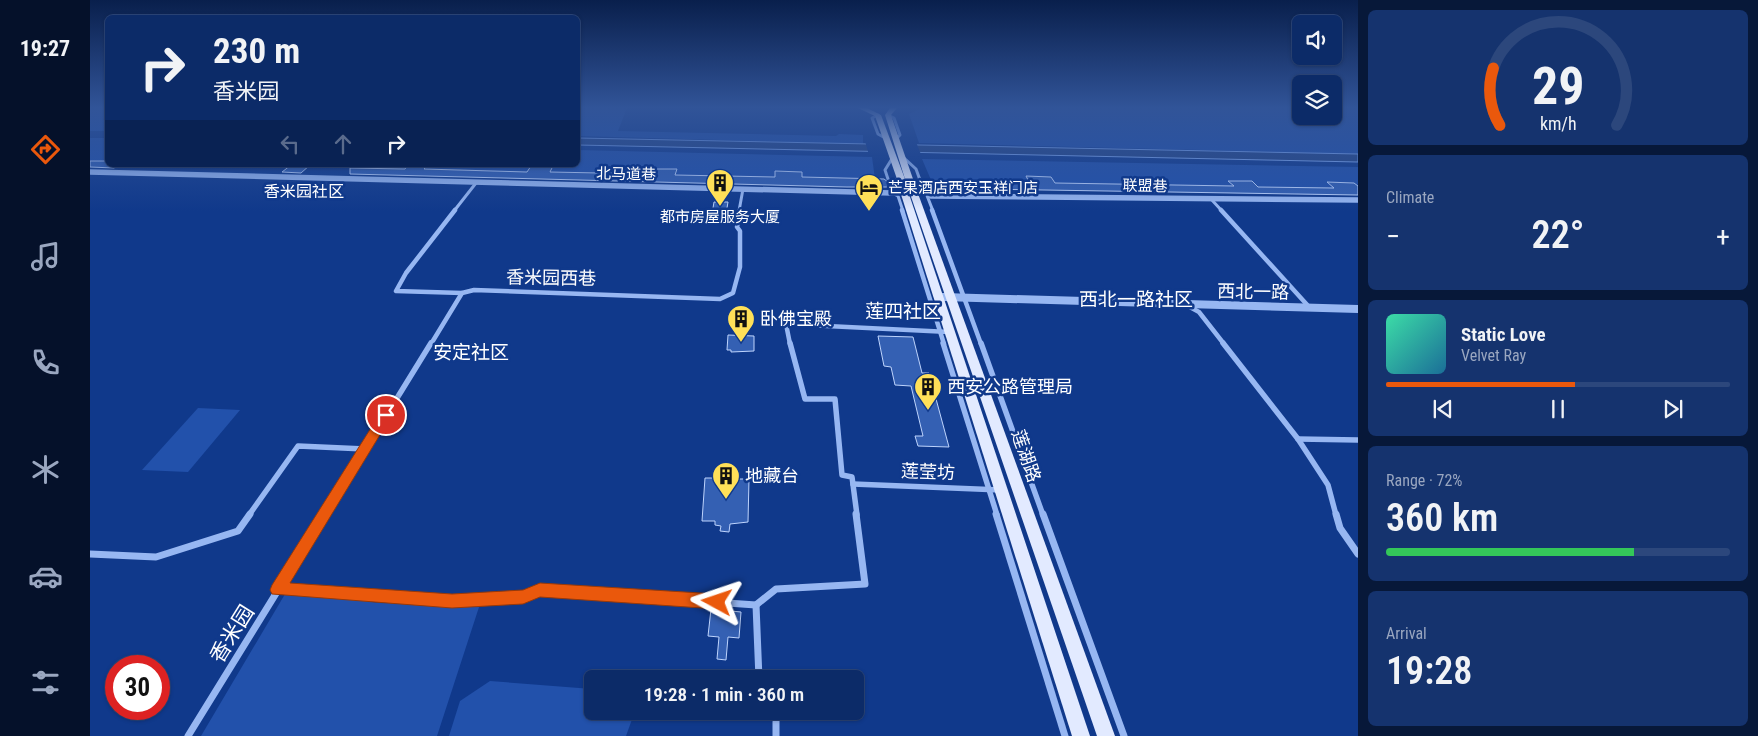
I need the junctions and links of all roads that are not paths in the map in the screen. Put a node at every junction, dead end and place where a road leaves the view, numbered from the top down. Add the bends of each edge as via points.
1 (888, 142) edge
2 (897, 142) edge
3 (893, 157) junction
4 (90, 172) edge
5 (888, 179) dead end
6 (476, 183) junction
7 (911, 187) junction
8 (743, 189) junction
9 (1211, 199) junction
10 (1358, 200) edge
11 (462, 293) junction
12 (938, 296) junction
13 (957, 297) junction
14 (1188, 305) junction
15 (1310, 308) junction
16 (1358, 308) edge
17 (945, 332) junction
18 (1298, 438) junction
19 (1358, 440) edge
20 (365, 449) junction
21 (853, 484) junction
22 (995, 489) junction
23 (90, 554) edge
24 (1358, 554) edge
25 (278, 590) junction
26 (756, 605) junction
27 (759, 670) edge
28 (776, 720) edge
29 (188, 736) edge
30 (776, 736) edge
31 (1065, 736) edge
32 (1082, 736) edge
33 (1106, 736) edge
34 (1124, 736) edge

1 - 3 main road, 莲湖路
2 - 7 main road, 莲湖路
3 - 5 street via 885,170
3 - 7 main road, 莲湖路
4 - 6 street, 北马道巷
6 - 8 street, 北马道巷
6 - 11 street, 香米园西巷 via 406,273 396,291
7 - 8 street, 北马道巷
7 - 9 street, 联盟巷
7 - 12 main road, 莲湖路
7 - 13 main road, 莲湖路
7 - 17 street via 898,196
8 - 11 street, 香米园西巷 via 737,226 740,231 740,267 733,293 720,299 474,290
9 - 10 street, 联盟巷
9 - 15 street
11 - 20 street, 香米园
12 - 13 street, 西北一路
12 - 17 main road, 莲湖路
13 - 14 street, 西北一路
13 - 33 main road, 莲湖路
13 - 34 street
14 - 15 street, 西北一路
14 - 18 street via 1199,312
15 - 16 street, 西北一路
17 - 21 street via 786,324 805,399 835,399 842,475 852,477
17 - 22 main road, 莲湖路
18 - 19 street
18 - 24 street via 1328,485 1340,528
20 - 23 street via 298,446 238,531 156,557
20 - 25 street, 香米园
21 - 22 street, 莲莹坊
21 - 26 street via 865,584 776,589
22 - 31 street
22 - 32 main road, 莲湖路
25 - 26 street via 452,601 523,597 540,590
25 - 29 street, 香米园
26 - 27 street
28 - 30 street

